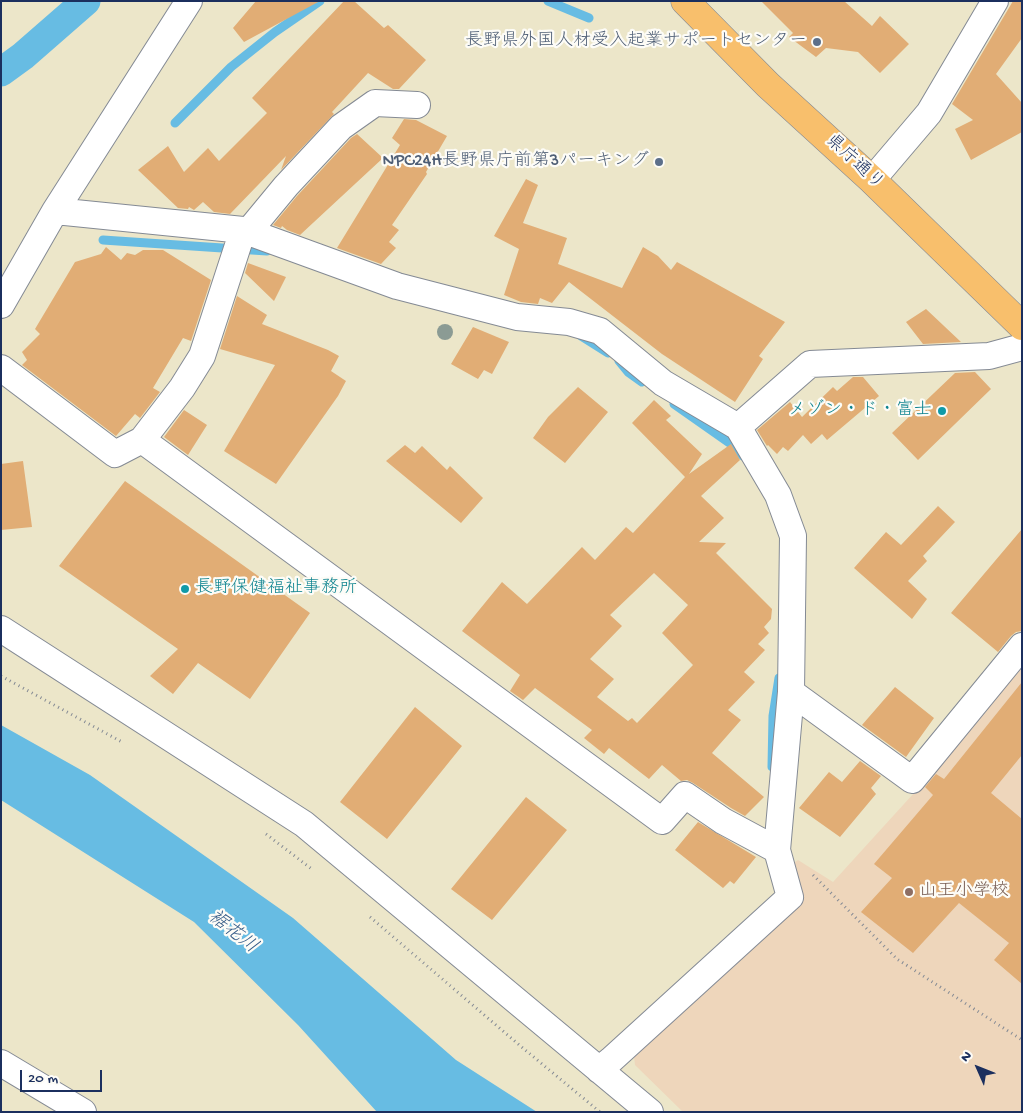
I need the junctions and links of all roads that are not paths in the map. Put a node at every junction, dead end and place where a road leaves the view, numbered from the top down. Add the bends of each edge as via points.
1 (189, 1) edge
2 (685, 1) edge
3 (995, 1) edge
4 (417, 105) dead end
5 (872, 180) junction
6 (56, 211) junction
7 (242, 239) junction
8 (1, 306) edge
9 (1022, 326) edge
10 (1022, 347) edge
11 (1, 368) edge
12 (738, 427) junction
13 (142, 440) junction
14 (1, 629) edge
15 (1022, 646) edge
16 (790, 692) junction
17 (777, 850) junction
18 (1, 1063) edge
19 (599, 1070) junction
20 (83, 1112) edge
21 (650, 1112) edge

1 - 6 street
2 - 5 highway, 県庁通り via 768,85
3 - 5 street via 928,113
4 - 7 street via 376,103 341,127
5 - 9 highway, 県庁通り
6 - 7 street
6 - 8 street
7 - 12 street via 397,286 516,317 569,322 600,331 663,382
7 - 13 street via 202,356
10 - 12 street via 988,356 810,364
11 - 13 street via 115,454
12 - 16 street via 778,495 793,536
13 - 17 street via 662,821 685,796
14 - 19 street via 304,824
15 - 16 street via 912,780
16 - 17 street
17 - 19 street via 790,897
18 - 20 street
19 - 21 street

